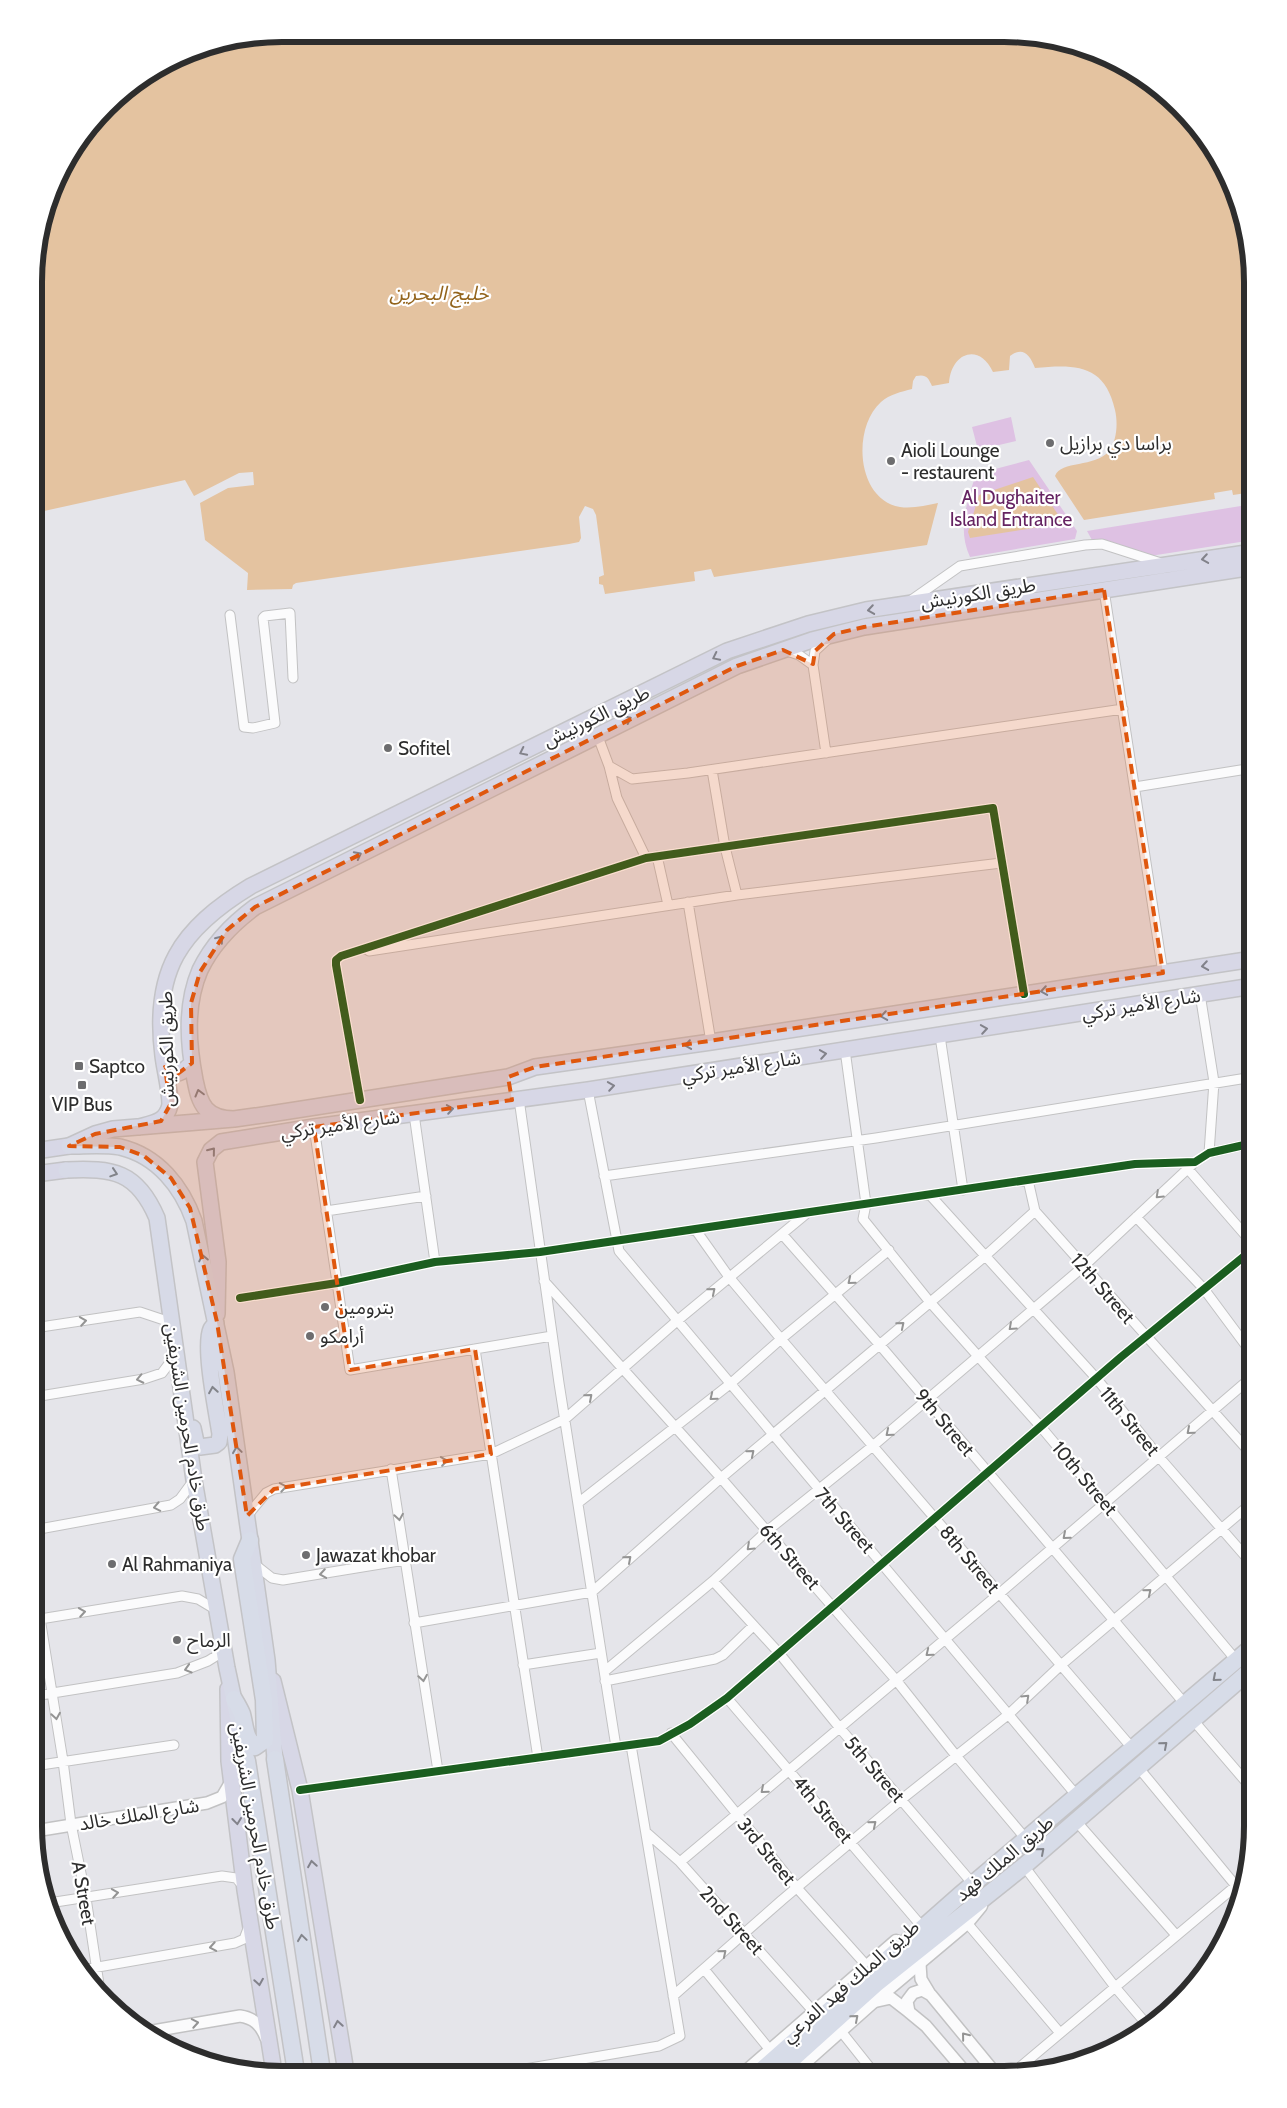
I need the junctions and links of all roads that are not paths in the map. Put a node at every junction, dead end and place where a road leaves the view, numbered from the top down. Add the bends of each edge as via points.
1 (1244, 553) edge
2 (1166, 565) junction
3 (1244, 568) edge
4 (1104, 590) junction
5 (906, 604) junction
6 (230, 615) dead end
7 (834, 634) junction
8 (783, 650) junction
9 (813, 665) junction
10 (293, 678) dead end
11 (1123, 709) junction
12 (597, 734) junction
13 (826, 753) junction
14 (609, 766) junction
15 (1244, 769) edge
16 (712, 770) junction
17 (1136, 787) junction
18 (725, 847) junction
19 (657, 856) junction
20 (646, 858) junction
21 (1002, 862) junction
22 (737, 895) junction
23 (688, 902) junction
24 (668, 905) junction
25 (341, 956) junction
26 (1244, 960) edge
27 (1163, 973) junction
28 (1244, 987) edge
29 (1024, 994) junction
30 (1200, 994) junction
31 (940, 1036) junction
32 (711, 1042) junction
33 (845, 1050) junction
34 (192, 1063) junction
35 (165, 1067) junction
36 (508, 1077) junction
37 (1244, 1078) edge
38 (1214, 1082) junction
39 (588, 1090) junction
40 (516, 1099) junction
41 (360, 1100) junction
42 (414, 1114) junction
43 (234, 1119) junction
44 (953, 1125) junction
45 (314, 1126) junction
46 (139, 1127) junction
47 (228, 1140) joint
48 (857, 1140) junction
49 (1244, 1145) edge
50 (69, 1146) junction
51 (42, 1150) edge
52 (1209, 1153) junction
53 (1195, 1162) junction
54 (1188, 1169) junction
55 (66, 1170) joint
56 (42, 1173) edge
57 (604, 1176) junction
58 (1028, 1180) junction
59 (963, 1190) junction
60 (930, 1195) junction
61 (426, 1196) junction
62 (866, 1204) junction
63 (326, 1211) junction
64 (1035, 1211) junction
65 (807, 1213) junction
66 (1136, 1217) junction
67 (695, 1229) junction
68 (782, 1234) junction
69 (1244, 1234) edge
70 (616, 1241) junction
71 (889, 1250) junction
72 (540, 1252) junction
73 (1244, 1256) edge
74 (984, 1257) junction
75 (434, 1262) junction
76 (1084, 1266) junction
77 (730, 1277) junction
78 (544, 1281) junction
79 (337, 1283) junction
80 (1204, 1289) junction
81 (835, 1294) junction
82 (240, 1298) dead end
83 (929, 1301) junction
84 (1033, 1308) junction
85 (678, 1320) junction
86 (217, 1322) junction
87 (173, 1323) junction
88 (42, 1327) edge
89 (552, 1336) junction
90 (1146, 1337) junction
91 (781, 1338) junction
92 (1244, 1343) edge
93 (879, 1344) junction
94 (474, 1349) junction
95 (177, 1352) junction
96 (979, 1357) junction
97 (624, 1367) junction
98 (179, 1369) junction
99 (1097, 1379) junction
100 (1244, 1383) edge
101 (730, 1384) junction
102 (826, 1389) junction
103 (42, 1396) edge
104 (927, 1400) junction
105 (1212, 1410) junction
106 (565, 1419) junction
107 (676, 1427) junction
108 (1041, 1427) junction
109 (773, 1434) junction
110 (874, 1445) junction
111 (1244, 1446) edge
112 (491, 1454) junction
113 (1159, 1457) junction
114 (391, 1469) junction
115 (988, 1473) junction
116 (721, 1478) junction
117 (194, 1480) junction
118 (818, 1490) junction
119 (578, 1502) junction
120 (1105, 1503) junction
121 (1244, 1510) edge
122 (247, 1516) junction
123 (935, 1518) junction
124 (42, 1529) edge
125 (1223, 1530) junction
126 (767, 1531) junction
127 (250, 1540) junction
128 (1053, 1548) junction
129 (1244, 1554) edge
130 (405, 1560) junction
131 (253, 1563) junction
132 (883, 1563) junction
133 (1167, 1577) junction
134 (713, 1581) junction
135 (592, 1592) junction
136 (1000, 1593) junction
137 (514, 1605) junction
138 (833, 1606) junction
139 (219, 1612) junction
140 (42, 1619) edge
141 (1114, 1621) junction
142 (414, 1623) junction
143 (753, 1626) junction
144 (223, 1639) junction
145 (945, 1639) junction
146 (42, 1644) edge
147 (601, 1653) junction
148 (779, 1653) junction
149 (1244, 1653) edge
150 (268, 1660) junction
151 (1236, 1660) junction
152 (523, 1665) junction
153 (1061, 1666) junction
154 (227, 1668) junction
155 (605, 1671) junction
156 (896, 1680) junction
157 (1244, 1680) edge
158 (605, 1681) junction
159 (52, 1693) junction
160 (42, 1695) edge
161 (727, 1698) junction
162 (234, 1699) junction
163 (1185, 1704) junction
164 (1009, 1714) junction
165 (1193, 1720) junction
166 (839, 1727) junction
167 (671, 1733) junction
168 (631, 1745) junction
169 (170, 1746) dead end
170 (616, 1747) junction
171 (1132, 1749) junction
172 (957, 1756) junction
173 (538, 1758) junction
174 (275, 1759) joint
175 (63, 1761) junction
176 (247, 1761) joint
177 (42, 1765) edge
178 (1138, 1767) junction
179 (789, 1769) junction
180 (438, 1771) junction
181 (232, 1780) junction
182 (1244, 1780) edge
183 (300, 1790) junction
184 (1077, 1796) junction
185 (902, 1799) junction
186 (736, 1814) junction
187 (1076, 1821) junction
188 (71, 1824) junction
189 (42, 1830) edge
190 (646, 1832) junction
191 (1026, 1839) junction
192 (851, 1842) junction
193 (680, 1862) junction
194 (1024, 1866) junction
195 (973, 1884) junction
196 (1236, 1886) edge
197 (797, 1888) junction
198 (996, 1888) junction
199 (245, 1890) junction
200 (1235, 1892) edge
201 (960, 1895) junction
202 (86, 1898) junction
203 (55, 1902) edge
204 (918, 1922) junction
205 (250, 1923) junction
206 (968, 1923) junction
207 (745, 1934) junction
208 (1176, 1935) junction
209 (920, 1964) junction
210 (867, 1966) junction
211 (97, 1967) junction
212 (90, 1968) edge
213 (704, 1969) junction
214 (99, 1980) edge
215 (1115, 1986) junction
216 (931, 1995) junction
217 (673, 1996) junction
218 (873, 2002) junction
219 (814, 2012) junction
220 (909, 2012) junction
221 (1144, 2021) edge
222 (158, 2030) edge
223 (840, 2030) junction
224 (1060, 2033) junction
225 (770, 2050) junction
226 (271, 2064) edge
227 (1023, 2065) edge
228 (295, 2066) edge
229 (321, 2066) edge
230 (345, 2066) edge
231 (542, 2066) edge
232 (752, 2066) edge
233 (766, 2066) edge
234 (785, 2066) edge
235 (801, 2066) edge
236 (868, 2066) edge
237 (960, 2066) edge
238 (989, 2066) edge

1 -> 2 main road, طريق الكورنيش
2 - 5 main road, طريق الكورنيش
2 - 5 street via 1102,544 1085,545 960,566
3 - 4 main road, طريق الكورنيش
4 - 7 main road, طريق الكورنيش
4 - 11 street
5 -> 35 main road, طريق الكورنيش via 808,624 727,652 259,882 223,903 193,932 170,967 161,1012
6 - 10 street via 244,727 275,722 263,618 266,616 290,613
7 - 8 main road, طريق الكورنيش
7 - 9 street via 815,651
8 - 9 street via 799,655
12 -> 8 main road, طريق الكورنيش via 737,666
9 - 13 street
11 - 13 street
11 - 17 street
12 - 14 street
34 -> 12 main road, طريق الكورنيش via 189,1023 194,986 206,958 240,919 255,907
13 - 16 street
14 - 16 street via 632,779
14 - 20 street via 617,798
15 - 17 street
16 - 18 street
17 - 27 street
18 - 19 street
18 - 21 street via 993,808
18 - 22 street
19 - 20 street
19 - 24 street
20 - 25 street
21 - 22 street
21 - 29 street
22 - 23 street
23 - 24 street
23 - 32 street
24 - 25 street
25 - 41 street via 336,960 336,966
26 -> 27 main road, شارع الأمير تركي
27 -> 29 main road, شارع الأمير تركي
28 - 30 main road, شارع الأمير تركي
29 -> 32 main road, شارع الأمير تركي
31 -> 30 main road, شارع الأمير تركي
30 - 38 street
31 - 33 main road, شارع الأمير تركي
31 - 44 street
32 -> 36 main road, شارع الأمير تركي via 535,1067
39 -> 33 main road, شارع الأمير تركي
33 - 48 street
34 - 35 main road via 179,1074 173,1074
43 -> 34 main road, طريق الكورنيش via 215,1116 204,1107
35 - 46 main road, طريق الكورنيش via 169,1113 161,1121
36 - 40 main road
36 - 41 main road, شارع الأمير تركي
37 - 38 street
38 - 44 street
38 - 52 street
39 - 40 main road, شارع الأمير تركي
39 - 57 street
42 -> 40 main road, شارع الأمير تركي
40 - 72 street
41 - 43 main road, شارع الأمير تركي
42 - 45 main road, شارع الأمير تركي
42 - 61 street
43 - 46 main road, شارع الأمير تركي
44 - 48 street
44 - 59 street
45 - 47 main road, شارع الأمير تركي
45 - 63 street
46 - 50 main road via 113,1129
86 -> 47 main road, طرق خادم الحرمين الشريفين via 218,1262 205,1162 211,1150
48 - 57 street
48 - 62 street
49 - 52 street
50 - 51 main road
86 -> 50 highway via 194,1221 171,1178 153,1162 133,1151 104,1145
52 - 53 street
53 - 54 street
53 - 58 street via 1134,1164
54 -> 66 street
54 - 69 street
55 - 56 main road
55 -> 87 highway, طرق خادم الحرمين الشريفين via 101,1169 112,1172 146,1195 157,1218
57 - 70 street
58 - 59 street
58 - 64 street, 12th Street
59 - 60 street
60 - 62 street
60 - 74 street, 11th Street
61 - 63 street
61 - 75 street
62 - 65 street
62 - 71 street, 10th Street via 863,1220
63 - 79 street
64 - 74 street
64 - 76 street, 12th Street
65 - 67 street
65 - 68 street
66 - 76 street
66 - 80 street
67 - 70 street
67 - 77 street, 8th Street
68 - 77 street
68 - 81 street, 9th Street
70 - 72 street
70 - 85 street, 7th Street via 619,1251
71 -> 81 street
71 - 83 street, 10th Street
72 - 75 street
72 - 78 street
73 - 80 street
74 - 83 street
74 - 84 street, 11th Street
75 - 79 street
76 - 84 street
76 - 90 street, 12th Street
85 -> 77 street
77 - 91 street, 8th Street
78 - 89 street
78 - 97 street, 6th Street
79 - 82 street
79 - 94 street via 350,1370
80 - 90 street
80 - 92 street
81 - 91 street
81 - 93 street, 9th Street
93 -> 83 street
83 - 96 street, 10th Street
84 -> 96 street
84 - 99 street, 11th Street
85 - 97 street
85 - 101 street, 7th Street
98 -> 86 highway via 196,1442 200,1447 215,1445 220,1434 209,1347 211,1330
122 -> 86 highway, طرق خادم الحرمين الشريفين
88 -> 87 street via 140,1312
87 - 95 highway, طرق خادم الحرمين الشريفين
89 - 94 street
89 - 106 street
90 - 99 street
90 - 105 street, 12th Street
91 - 101 street
91 - 102 street, 8th Street
93 - 102 street
93 - 104 street, 9th Street
94 - 112 street
95 - 98 highway, طرق خادم الحرمين الشريفين
95 -> 103 street via 162,1372 144,1379
96 - 104 street
96 - 108 street, 10th Street
106 -> 97 street
97 - 107 street, 6th Street
98 - 117 highway, طرق خادم الحرمين الشريفين
99 - 108 street
99 - 113 street, 11th Street
100 - 105 street
101 -> 107 street
101 - 109 street, 7th Street
102 - 109 street
102 - 110 street, 8th Street
104 -> 110 street
104 - 115 street, 9th Street
105 - 111 street, 12th Street
105 -> 113 street
106 - 112 street
106 - 119 street
107 - 116 street, 6th Street
107 - 119 street
108 - 115 street
108 - 120 street, 10th Street
116 -> 109 street
109 - 118 street, 7th Street
110 - 118 street
110 - 123 street, 8th Street
114 -> 112 street
112 - 137 street
113 - 120 street
113 - 125 street, 11th Street
122 -> 114 street via 266,1493 274,1489
114 -> 130 street
115 - 123 street
115 - 128 street, 9th Street
116 - 126 street, 6th Street
135 -> 116 street
117 -> 124 street via 180,1499 171,1505
117 - 139 highway, طرق خادم الحرمين الشريفين
118 - 126 street
118 - 132 street, 7th Street
119 - 135 street
120 -> 128 street
120 - 133 street, 10th Street
121 - 125 street
122 - 127 highway, طرق خادم الحرمين الشريفين
123 - 132 street
123 - 136 street, 8th Street
125 - 129 street, 11th Street
125 - 133 street
126 -> 134 street
126 - 138 street, 6th Street
127 - 131 highway, طرق خادم الحرمين الشريفين
127 - 162 highway via 242,1559 264,1700 265,1740 255,1747
128 - 136 street
128 - 141 street, 9th Street
130 -> 131 street via 283,1580 272,1578
130 - 142 street
131 - 150 highway, طرق خادم الحرمين الشريفين
132 - 138 street
132 - 145 street, 7th Street
141 -> 133 street
133 - 151 street, 10th Street
134 - 143 street, 5th Street
134 - 155 street
135 - 137 street
135 - 147 street
136 - 145 street
136 - 153 street, 8th Street
137 - 142 street
137 - 152 street
138 - 148 street
138 - 156 street, 6th Street
140 -> 139 street via 182,1596 198,1599
139 - 144 highway, طرق خادم الحرمين الشريفين
141 - 153 street
141 - 163 street, 9th Street
142 -> 180 street
143 - 148 street, 5th Street
143 - 158 street via 715,1659
144 - 154 highway, طرق خادم الحرمين الشريفين
144 -> 159 street via 216,1656 194,1667
145 -> 156 street
145 - 164 street, 7th Street
146 - 159 street, A Street
147 - 152 street
147 - 155 street
148 - 161 street
148 - 166 street, 5th Street
149 - 151 highway, طريق الملك فهد
150 - 174 highway, طرق خادم الحرمين الشريفين
150 - 183 main road
151 -> 163 highway, طريق الملك فهد
152 - 173 street
164 -> 153 street
153 - 171 street, 8th Street
154 - 162 highway, طرق خادم الحرمين الشريفين
154 - 181 main road
155 - 158 street
156 - 166 street
156 - 172 street, 6th Street
157 - 165 highway, طريق الملك فهد
158 - 170 street
159 - 160 street
159 -> 175 street, A Street
161 - 167 street
161 - 179 street, 4th Street
162 - 176 highway, طرق خادم الحرمين الشريفين
163 - 171 highway, طريق الملك فهد
164 - 172 street
164 - 184 street, 7th Street
178 -> 165 highway, طريق الملك فهد
165 - 182 street
166 - 179 street
166 - 185 street, 5th Street
167 - 168 street via 659,1740
167 - 186 street, 3rd Street
168 - 170 street
168 - 190 street
169 - 175 street
170 - 173 street
171 - 184 highway, طريق الملك فهد
172 - 185 street
172 - 191 street, 6th Street
173 - 180 street
229 -> 174 highway, طرق خادم الحرمين الشريفين
175 - 177 street
175 - 188 street, A Street
176 - 228 highway, طرق خادم الحرمين الشريفين
178 - 187 highway, طريق الملك فهد
178 - 196 street
179 -> 186 street
179 - 192 street, 4th Street
180 - 183 street
181 - 188 street, شارع الملك خالد via 222,1796 206,1803
181 -> 199 main road
230 -> 183 main road
184 - 191 highway, طريق الملك فهد
192 -> 185 street
185 - 195 street, 5th Street
186 - 193 street
186 - 197 street, 3rd Street
194 -> 187 highway, طريق الملك فهد
187 - 208 street
188 - 189 street, شارع الملك خالد
188 - 202 street, A Street
190 - 193 street, 2nd Street
190 - 217 street
191 - 195 highway, طريق الملك فهد
192 - 197 street
192 - 204 street, 4th Street
193 - 207 street, 2nd Street
194 - 198 highway, طريق الملك فهد
194 - 215 street
195 - 201 highway, طريق الملك فهد
197 - 207 street
197 - 210 street, 3rd Street
198 - 206 main road, طريق الملك فهد الفرعي
198 - 234 highway, طريق الملك فهد via 876,1984
202 -> 199 street via 228,1876 236,1878
199 - 205 main road
200 - 208 street
201 - 204 main road, طريق الملك فهد الفرعي
201 - 233 highway, طريق الملك فهد
202 - 203 street
202 - 211 street, A Street
204 - 210 main road, طريق الملك فهد الفرعي
205 -> 211 street via 246,1936 235,1943
205 -> 226 main road
206 - 209 main road, طريق الملك فهد الفرعي
206 - 224 street
213 -> 207 street
207 - 219 street, 2nd Street
208 - 215 street
209 - 216 street via 921,1979
209 - 218 main road, طريق الملك فهد الفرعي
210 - 219 main road, طريق الملك فهد الفرعي
211 - 212 street
211 - 214 street, A Street
213 - 217 street
213 - 225 street
215 - 221 street
215 - 224 street
216 - 220 street via 922,1990 914,1993 907,2001
238 -> 216 street
217 - 231 street via 680,2036 658,2046
218 - 220 street via 892,1998
223 -> 218 main road, طريق الملك فهد الفرعي
219 - 225 main road, طريق الملك فهد الفرعي
220 - 237 street via 926,2026
222 -> 226 street via 248,2017 259,2024
223 - 235 main road, طريق الملك فهد الفرعي
223 - 236 street
224 - 227 street
225 - 232 main road, طريق الملك فهد الفرعي

